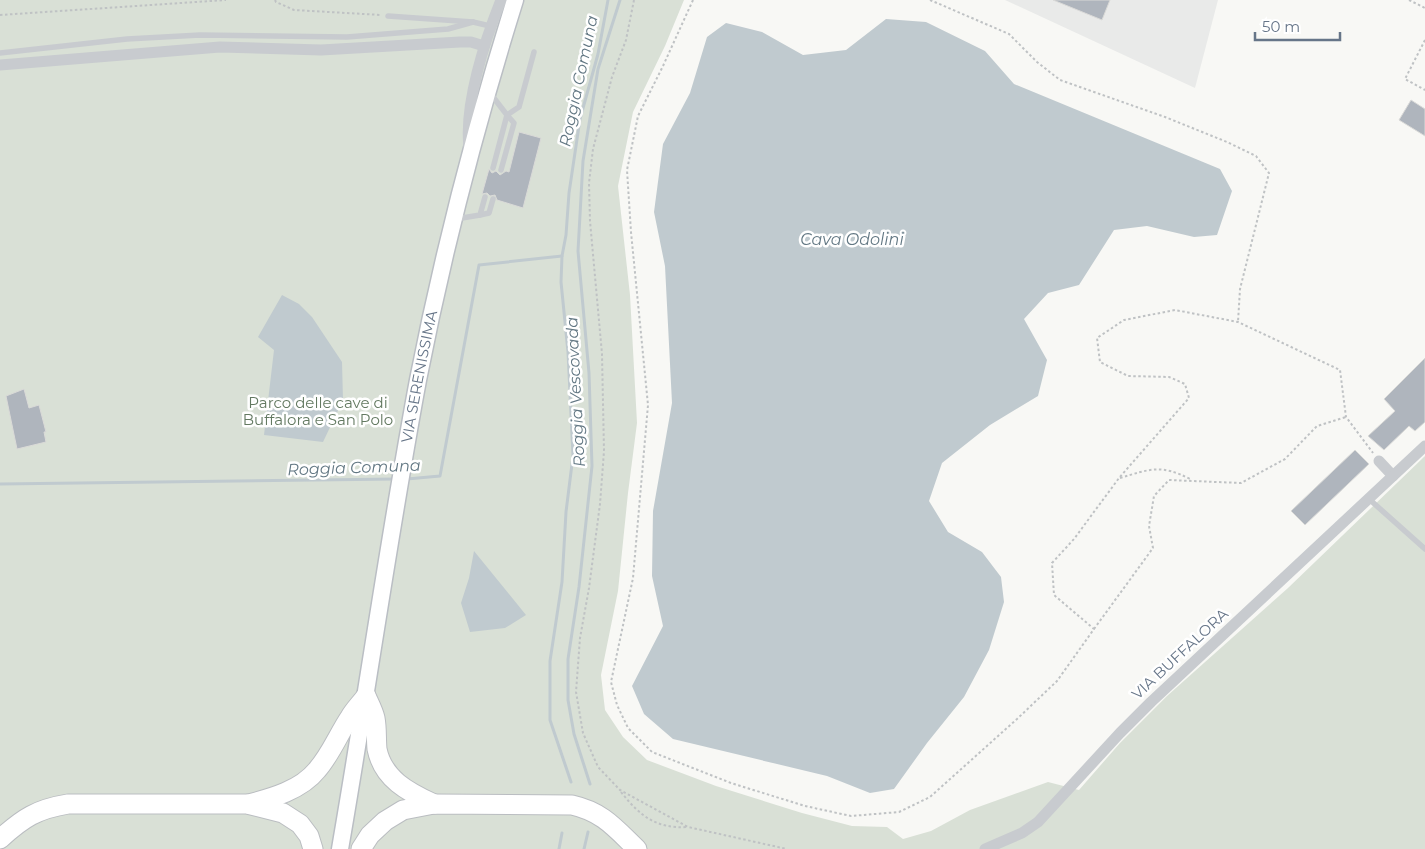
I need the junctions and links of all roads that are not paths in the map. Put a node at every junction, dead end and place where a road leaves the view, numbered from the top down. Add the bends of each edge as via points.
1 (501, 0) edge
2 (515, 0) edge
3 (388, 16) road end
4 (473, 22) junction
5 (490, 26) junction
6 (484, 46) junction
7 (534, 52) dead end
8 (0, 53) edge
9 (0, 65) edge
10 (488, 91) junction
11 (507, 115) junction
12 (470, 154) junction
13 (493, 168) dead end
14 (501, 170) dead end
15 (485, 197) dead end
16 (493, 199) dead end
17 (480, 215) junction
18 (454, 220) junction
19 (1425, 446) edge
20 (1379, 461) road end
21 (1394, 476) junction
22 (1369, 499) junction
23 (1425, 549) edge
24 (366, 696) junction
25 (247, 804) junction
26 (434, 804) junction
27 (16, 825) junction
28 (617, 830) junction
29 (0, 839) edge
30 (2, 849) edge
31 (313, 849) edge
32 (340, 849) edge
33 (361, 849) edge
34 (625, 849) edge
35 (637, 849) edge
36 (985, 849) edge

1 - 5 street
2 - 10 main road, VIA SERENISSIMA
3 - 4 lane
4 - 5 lane
4 - 8 lane via 448,30 347,37 200,35 127,39
5 - 6 street
6 - 9 street via 460,42 321,50 220,47
6 - 12 street via 469,116
7 - 11 lane via 519,107
10 - 11 lane
10 - 12 main road, VIA SERENISSIMA
11 - 13 lane
11 - 14 lane via 514,123
12 - 18 main road, VIA SERENISSIMA
15 - 17 lane
16 - 17 lane via 489,213
17 - 18 lane
18 - 24 main road, VIA SERENISSIMA via 417,388
19 - 21 street, VIA BUFFALORA
20 - 21 street
21 - 22 street, VIA BUFFALORA
22 - 23 lane
22 - 36 street, VIA BUFFALORA via 1151,702 1038,822 1022,833
24 - 25 highway via 316,772 295,788 273,798
24 - 26 highway via 375,719 378,751 385,767 394,781 408,792
24 - 32 main road, VIA SERENISSIMA
25 - 27 highway via 68,804 46,808
25 - 31 highway via 283,813 300,824
26 - 28 highway via 572,805 589,809
26 - 33 highway via 403,810 384,821
27 - 29 highway
27 - 30 highway
28 - 34 highway
28 - 35 highway

